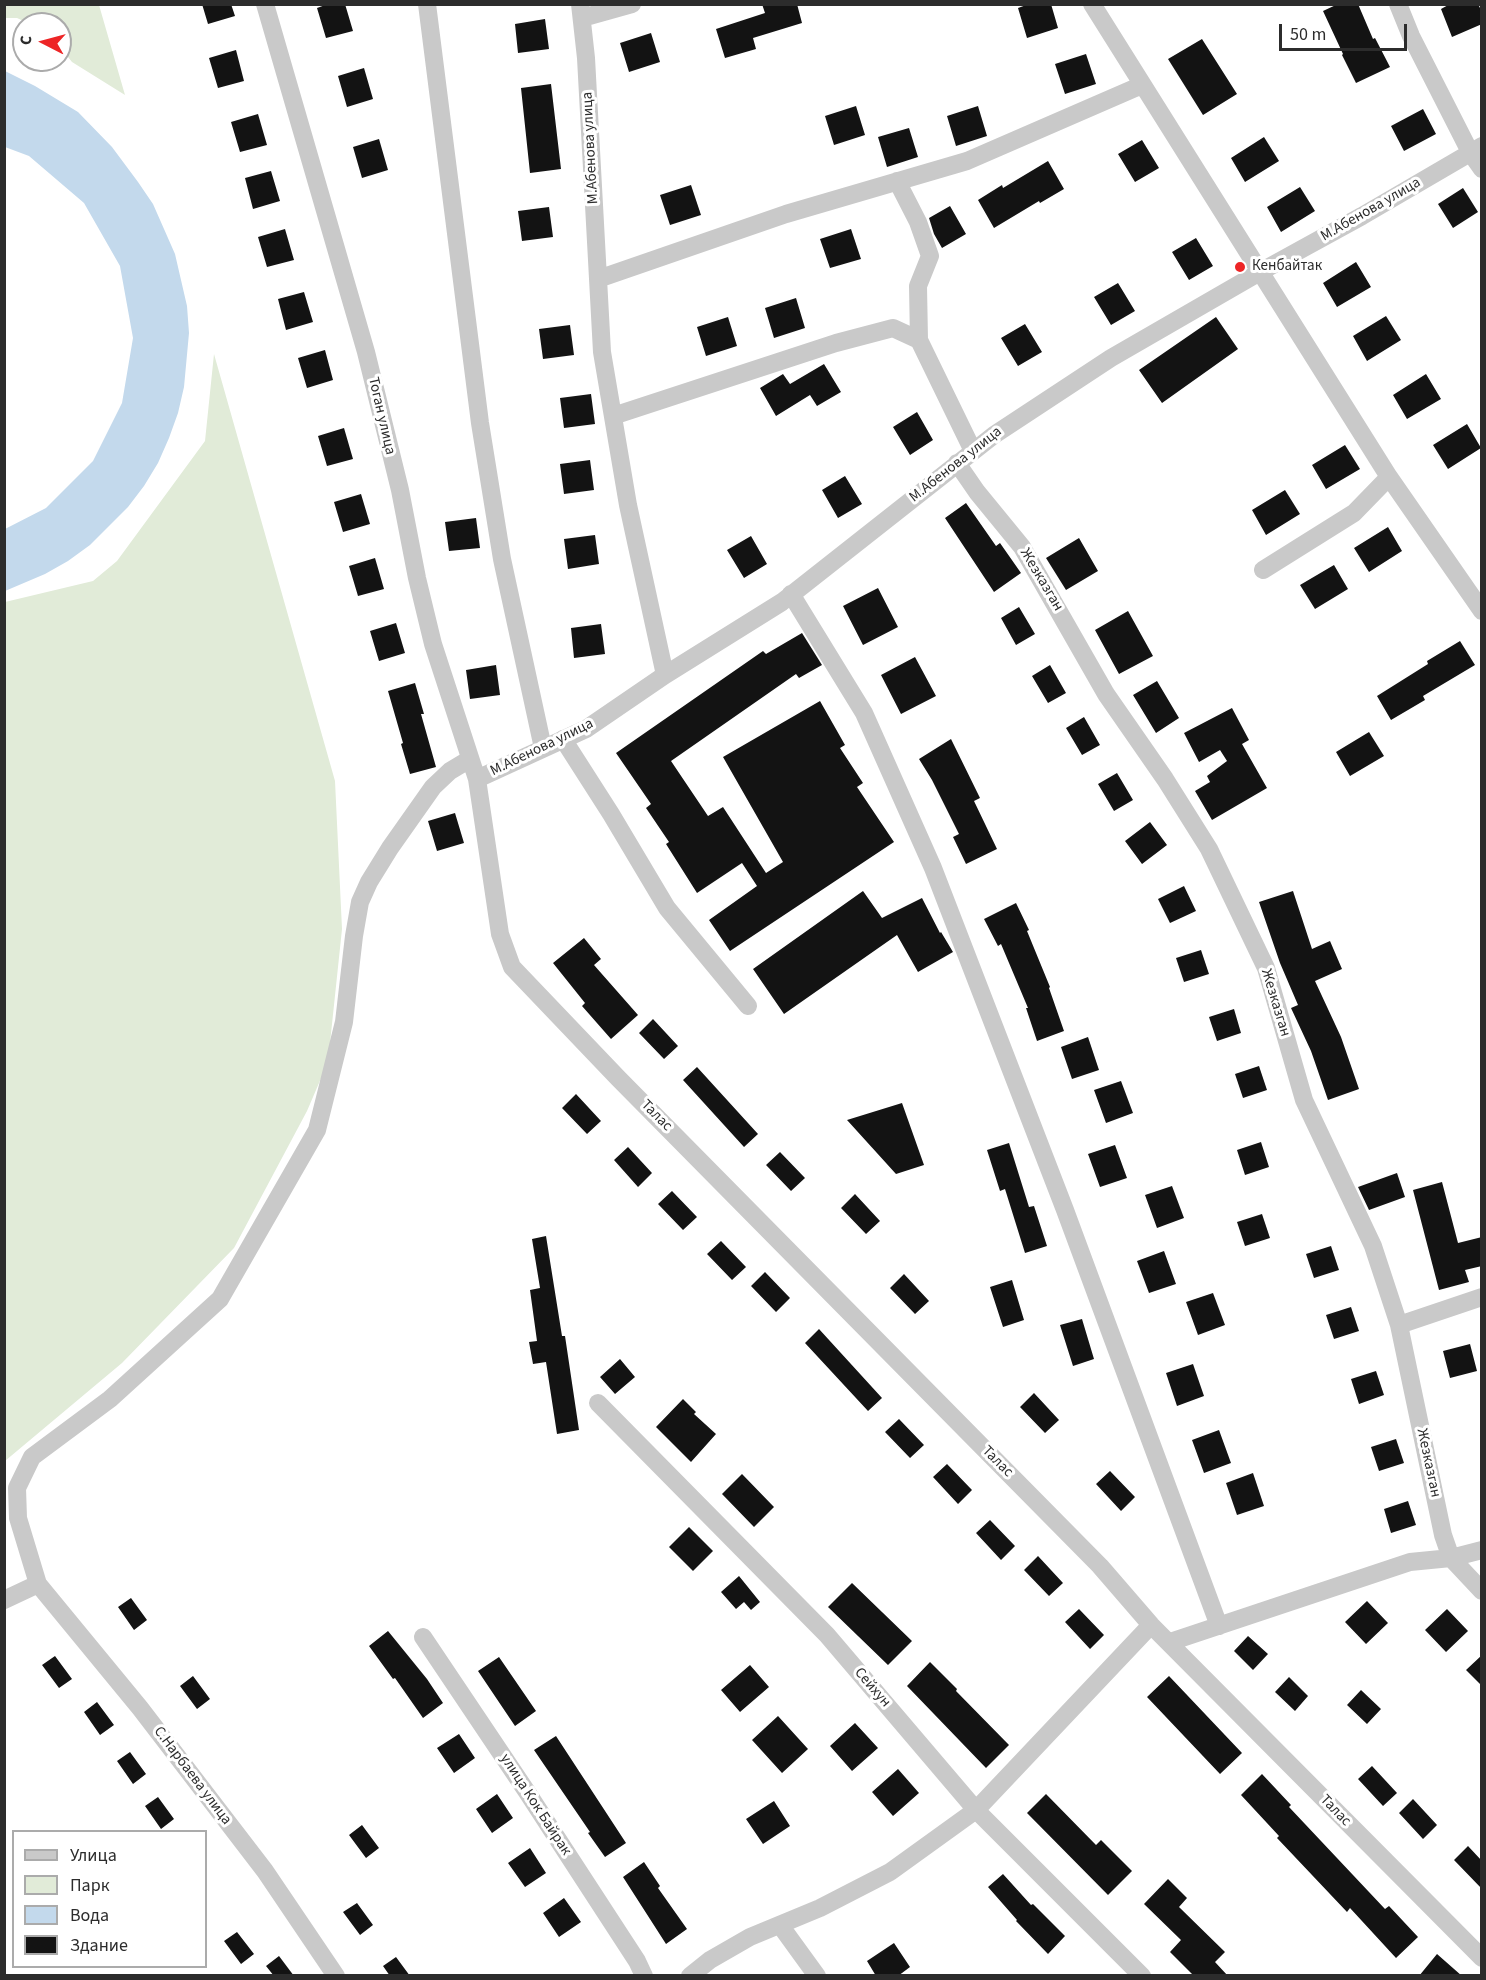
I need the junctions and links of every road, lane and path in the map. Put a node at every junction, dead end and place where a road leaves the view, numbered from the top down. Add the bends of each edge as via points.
1 (265, 4) edge
2 (427, 4) edge
3 (632, 4) edge
4 (1092, 4) edge
5 (1398, 4) edge
6 (581, 11) edge
7 (1142, 85) junction
8 (1476, 149) edge
9 (1482, 170) edge
10 (897, 181) junction
11 (1260, 272) junction
12 (598, 279) junction
13 (919, 340) junction
14 (613, 416) junction
15 (974, 451) junction
16 (957, 464) junction
17 (1389, 477) junction
18 (1263, 570) dead end
19 (791, 594) junction
20 (1482, 611) edge
21 (665, 675) junction
22 (563, 739) junction
23 (543, 748) junction
24 (470, 759) junction
25 (477, 779) junction
26 (512, 967) joint
27 (748, 1006) dead end
28 (1482, 1297) edge
29 (1400, 1325) junction
30 (598, 1403) dead end
31 (1482, 1550) edge
32 (1451, 1558) junction
33 (38, 1584) junction
34 (1482, 1591) edge
35 (4, 1600) edge
36 (1151, 1625) junction
37 (1219, 1626) junction
38 (423, 1637) dead end
39 (1170, 1642) junction
40 (976, 1810) junction
41 (780, 1925) junction
42 (1482, 1958) edge
43 (336, 1976) edge
44 (644, 1976) edge
45 (690, 1976) edge
46 (817, 1976) edge
47 (1142, 1976) edge

1 - 24 street, Тоган улица via 366,352 430,633
2 - 23 street via 480,423 502,559
3 - 6 street, М.Абенова улица
4 - 7 street
5 - 8 street via 1411,36
6 - 12 street, М.Абенова улица
7 - 10 street via 966,161
7 - 11 street
8 - 9 street
8 - 11 street, М.Абенова улица
10 - 12 street via 786,214
10 - 13 street via 930,256 918,286
11 - 15 street, М.Абенова улица via 1111,358
11 - 17 street
12 - 14 street, М.Абенова улица via 602,352
13 - 14 street via 893,328
13 - 15 street
14 - 21 street, М.Абенова улица
15 - 16 street, М.Абенова улица
16 - 19 street, М.Абенова улица
16 - 29 street, Жезказган via 1022,547 1106,694 1209,849 1266,968 1304,1100 1373,1246
17 - 18 street via 1354,513
17 - 20 street
19 - 21 street, М.Абенова улица
19 - 37 street via 864,713 933,868
21 - 22 street, М.Абенова улица via 586,729
22 - 23 street, М.Абенова улица
22 - 27 street via 667,908
23 - 25 street, М.Абенова улица
24 - 25 street, Тоган улица
24 - 33 street via 432,788 369,882 360,902 344,1022 316,1130 220,1299 110,1400 32,1457 17,1488 18,1518
25 - 26 street, Тоган улица via 500,934
26 - 36 street, Талас via 1100,1566
28 - 29 street
29 - 32 street, Жезказган
30 - 40 street, Сейхун via 827,1635
31 - 32 street
32 - 34 street, Жезказган
32 - 37 street via 1410,1562
33 - 35 street
33 - 43 street, С.Нарбаева улица via 140,1708 265,1871
36 - 39 street, Талас
36 - 40 street
37 - 39 street
38 - 44 street, улица Кок Байрак
39 - 42 street, Талас
40 - 41 street via 890,1872
40 - 47 street, Сейхун
41 - 45 street via 750,1937
41 - 46 street

